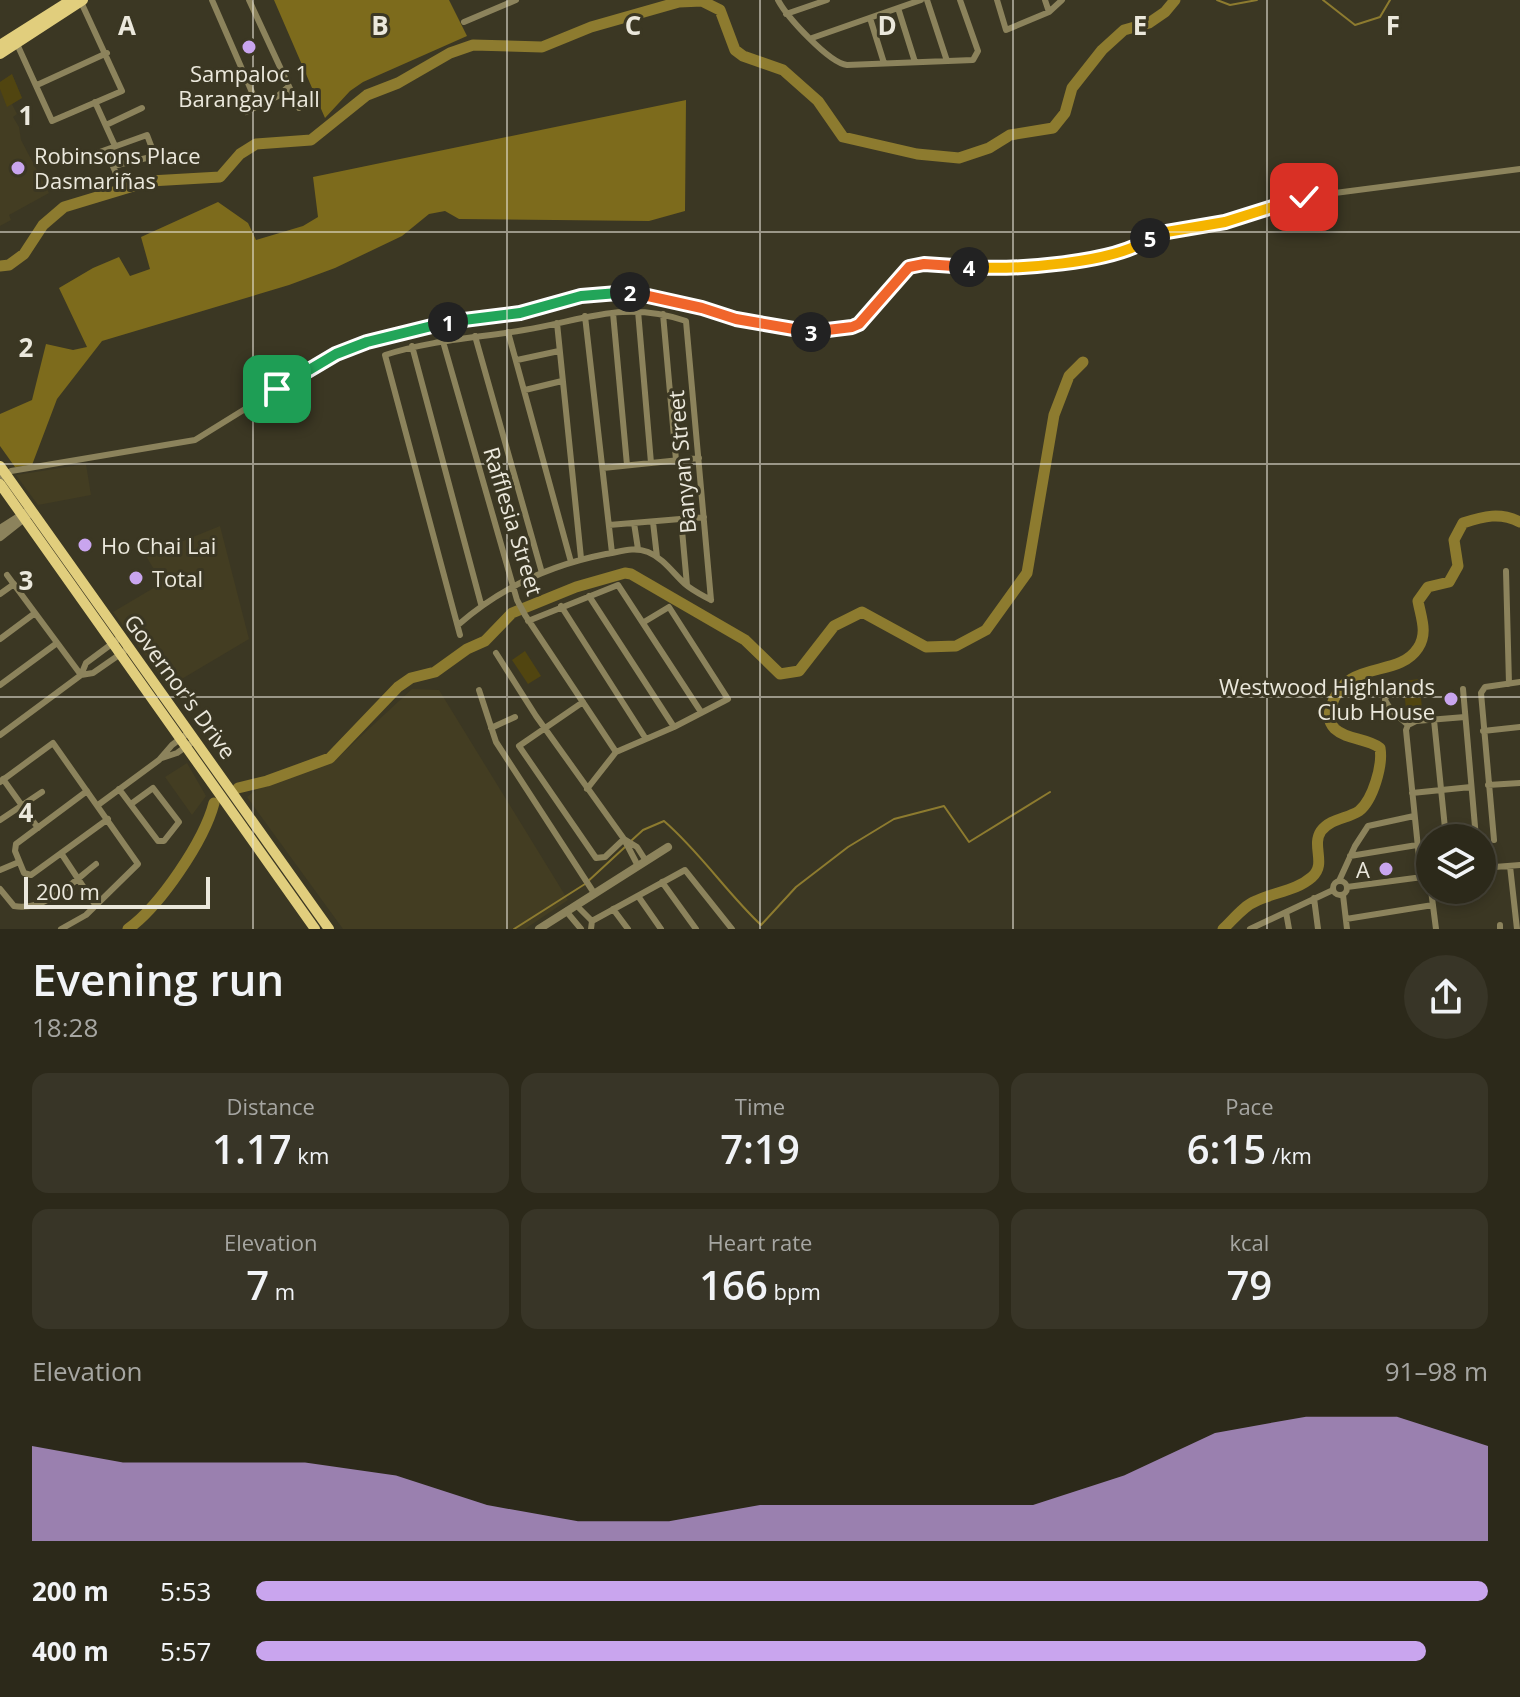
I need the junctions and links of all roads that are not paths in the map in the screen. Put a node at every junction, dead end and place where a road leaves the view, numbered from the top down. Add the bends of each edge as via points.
1 (212, 0) edge
2 (249, 0) edge
3 (516, 0) edge
4 (778, 0) edge
5 (827, 0) edge
6 (924, 0) edge
7 (960, 0) edge
8 (997, 0) edge
9 (1045, 0) edge
10 (1062, 0) edge
11 (67, 4) edge
12 (898, 8) junction
13 (1049, 12) junction
14 (786, 14) junction
15 (870, 18) junction
16 (464, 22) dead end
17 (812, 38) junction
18 (17, 44) junction
19 (0, 45) edge
20 (107, 53) junction
21 (0, 54) edge
22 (947, 61) junction
23 (915, 62) junction
24 (884, 63) junction
25 (37, 85) junction
26 (288, 87) junction
27 (95, 102) junction
28 (258, 106) junction
29 (142, 108) dead end
30 (299, 108) dead end
31 (246, 112) dead end
32 (106, 125) junction
33 (115, 146) junction
34 (106, 150) junction
35 (83, 158) dead end
36 (113, 166) junction
37 (1520, 169) edge
38 (118, 178) dead end
39 (638, 311) junction
40 (613, 313) junction
41 (663, 314) junction
42 (585, 316) junction
43 (557, 323) junction
44 (438, 324) junction
45 (508, 332) junction
46 (475, 336) junction
47 (442, 340) junction
48 (412, 346) junction
49 (559, 351) junction
50 (517, 360) junction
51 (562, 381) junction
52 (525, 390) junction
53 (699, 458) junction
54 (676, 460) junction
55 (651, 463) junction
56 (627, 465) junction
57 (603, 468) junction
58 (1, 476) edge
59 (26, 515) junction
60 (704, 517) junction
61 (681, 519) junction
62 (653, 522) junction
63 (634, 523) junction
64 (609, 525) junction
65 (0, 529) edge
66 (0, 537) edge
67 (638, 549) junction
68 (612, 553) junction
69 (657, 557) junction
70 (581, 558) junction
71 (571, 562) junction
72 (1506, 571) dead end
73 (542, 573) junction
74 (7, 575) dead end
75 (14, 584) junction
76 (512, 585) junction
77 (687, 585) junction
78 (0, 594) edge
79 (589, 596) junction
80 (481, 604) junction
81 (561, 606) junction
82 (35, 613) junction
83 (526, 618) junction
84 (644, 622) junction
85 (458, 625) junction
86 (460, 635) dead end
87 (0, 639) edge
88 (117, 640) junction
89 (57, 643) junction
90 (125, 651) junction
91 (100, 653) junction
92 (496, 653) dead end
93 (107, 663) junction
94 (81, 675) junction
95 (1520, 682) edge
96 (1509, 684) junction
97 (0, 685) edge
98 (1463, 689) dead end
99 (479, 690) dead end
100 (1396, 691) dead end
101 (583, 702) junction
102 (701, 712) junction
103 (515, 717) dead end
104 (1465, 717) junction
105 (1434, 720) junction
106 (1408, 725) junction
107 (545, 727) junction
108 (674, 727) junction
109 (1520, 727) edge
110 (491, 728) junction
111 (1483, 731) junction
112 (0, 735) edge
113 (646, 739) junction
114 (188, 740) junction
115 (616, 752) junction
116 (2, 780) edge
117 (1520, 783) edge
118 (1488, 785) junction
119 (1471, 787) junction
120 (119, 789) junction
121 (587, 789) junction
122 (1441, 790) junction
123 (87, 791) junction
124 (42, 792) dead end
125 (1412, 793) junction
126 (131, 804) junction
127 (22, 805) junction
128 (98, 805) junction
129 (1414, 816) junction
130 (108, 819) junction
131 (0, 820) edge
132 (1445, 824) edge
133 (1475, 824) edge
134 (1492, 824) edge
135 (38, 828) junction
136 (1416, 835) edge
137 (624, 839) junction
138 (1416, 845) edge
139 (668, 847) dead end
140 (61, 853) junction
141 (1349, 856) junction
142 (19, 862) junction
143 (96, 864) dead end
144 (642, 864) junction
145 (1520, 865) edge
146 (1510, 866) junction
147 (1496, 867) edge
148 (0, 870) edge
149 (78, 878) junction
150 (1416, 878) edge
151 (1339, 881) junction
152 (662, 882) junction
153 (1347, 887) junction
154 (0, 889) edge
155 (1333, 890) junction
156 (594, 893) junction
157 (1343, 895) junction
158 (638, 896) junction
159 (1314, 898) junction
160 (576, 905) junction
161 (1433, 905) joint
162 (96, 906) junction
163 (613, 909) junction
164 (566, 911) junction
165 (1286, 912) junction
166 (1346, 919) junction
167 (592, 925) edge
168 (1260, 927) edge
169 (61, 929) edge
170 (315, 929) edge
171 (329, 929) edge
172 (539, 929) edge
173 (581, 929) edge
174 (628, 929) edge
175 (661, 929) edge
176 (696, 929) edge
177 (732, 929) edge
178 (1250, 929) edge
179 (1289, 929) edge
180 (1318, 929) edge
181 (1347, 929) edge
182 (1436, 929) edge
183 (1517, 929) edge

1 - 28 street
2 - 26 street
3 - 16 street
4 - 14 street
5 - 14 street
6 - 12 street
6 - 22 street
7 - 22 street via 978,51 970,61
8 - 13 street via 1006,30
9 - 13 street
10 - 13 street
11 - 18 main road
11 - 19 main road
11 - 20 street
12 - 15 street
12 - 23 street
14 - 17 street
15 - 17 street
15 - 24 street
17 - 24 street via 840,64
18 - 21 main road
18 - 25 street
20 - 25 street
20 - 27 street via 122,91
22 - 23 street
23 - 24 street
25 - 27 street via 52,121
26 - 28 street
26 - 30 street
27 - 32 street
28 - 31 street
29 - 32 street
32 - 33 street
33 - 34 street
33 - 36 street via 147,135 155,156
34 - 35 street
34 - 36 street
36 - 38 street
37 - 44 street via 1304,197 1225,222 1155,234 1134,248 1062,263 984,268 916,264 852,327 806,331 630,292 581,296 520,313
39 - 40 street
39 - 41 street
39 - 55 street
40 - 42 street
40 - 56 street
41 - 53 street, Banyan Street via 686,321
41 - 54 street
42 - 43 street
42 - 57 street
43 - 45 street
43 - 49 street
44 - 47 street, Rafflesia Street
44 - 58 street via 329,357 195,440
45 - 46 street
45 - 50 street
46 - 47 street
46 - 73 street
47 - 48 street
47 - 76 street, Rafflesia Street
48 - 80 street
48 - 85 street via 385,355
49 - 50 street
49 - 51 street
50 - 52 street
51 - 52 street
51 - 70 street
52 - 71 street
53 - 54 street
53 - 60 street, Banyan Street
54 - 55 street
55 - 56 street
56 - 57 street
57 - 64 street
58 - 59 main road, Governor's Drive
59 - 65 street
59 - 66 street
59 - 88 main road, Governor's Drive
60 - 61 street
60 - 77 street, Banyan Street via 711,600
61 - 62 street
61 - 77 street
62 - 63 street
62 - 69 street
63 - 64 street
63 - 67 street
64 - 68 street
67 - 68 street
67 - 69 street
68 - 70 street
69 - 77 street
70 - 71 street
71 - 73 street
72 - 96 street
73 - 76 street
74 - 75 street
75 - 78 street
75 - 82 street
76 - 80 street
76 - 83 street, Rafflesia Street
79 - 81 street
79 - 84 street via 618,585
79 - 108 street
80 - 85 street
81 - 83 street
81 - 113 street
82 - 87 street
82 - 89 street
83 - 101 street, Rafflesia Street
84 - 102 street
84 - 102 street via 669,607 728,699
85 - 86 street
88 - 90 main road, Governor's Drive
88 - 91 street
89 - 94 street
89 - 97 street
90 - 93 street
90 - 114 main road, Governor's Drive
91 - 93 street
91 - 94 street via 86,663
92 - 107 street
93 - 94 street
94 - 112 street
95 - 96 street
96 - 111 street via 1482,689
98 - 104 street
99 - 110 street
100 - 106 street via 1387,694 1388,706
101 - 107 street
101 - 115 street, Rafflesia Street
102 - 108 street
103 - 110 street
104 - 105 street
104 - 119 street
105 - 106 street
105 - 122 street
106 - 125 street
107 - 121 street
107 - 137 street via 519,746 596,858 605,857
108 - 113 street
109 - 111 street
110 - 156 street
111 - 118 street
113 - 115 street
114 - 120 street
114 - 170 main road, Governor's Drive via 226,807
114 - 171 main road, Governor's Drive
115 - 121 street
116 - 123 street via 53,743
116 - 127 street
117 - 118 street
118 - 134 street
119 - 122 street
119 - 133 street
120 - 126 street
120 - 128 street
121 - 137 street
122 - 125 street
122 - 132 street
123 - 128 street
123 - 135 street
124 - 127 street
125 - 129 street
126 - 126 street via 161,843 179,822 153,788
127 - 131 street
127 - 135 street
128 - 130 street
129 - 136 street
129 - 141 street via 1372,823
130 - 140 street
130 - 162 street via 138,864
135 - 142 street via 16,844
137 - 144 street
138 - 141 street
139 - 144 street
140 - 142 street via 31,875
140 - 149 street
141 - 151 street
142 - 148 street
143 - 149 street
144 - 156 street
145 - 146 street
146 - 147 street
146 - 183 street
149 - 154 street via 31,907 14,906
149 - 162 street
150 - 153 street
151 - 153 street
151 - 155 street
152 - 158 street
152 - 176 street
152 - 177 street via 685,870
153 - 157 street
155 - 157 street
155 - 159 street
156 - 160 street
157 - 166 street
158 - 163 street
158 - 175 street
159 - 165 street
159 - 180 street
160 - 164 street
160 - 167 street
161 - 166 street
161 - 182 street
162 - 169 street
163 - 167 street
163 - 174 street
164 - 172 street
164 - 173 street
165 - 168 street
165 - 179 street
166 - 181 street
168 - 178 street

